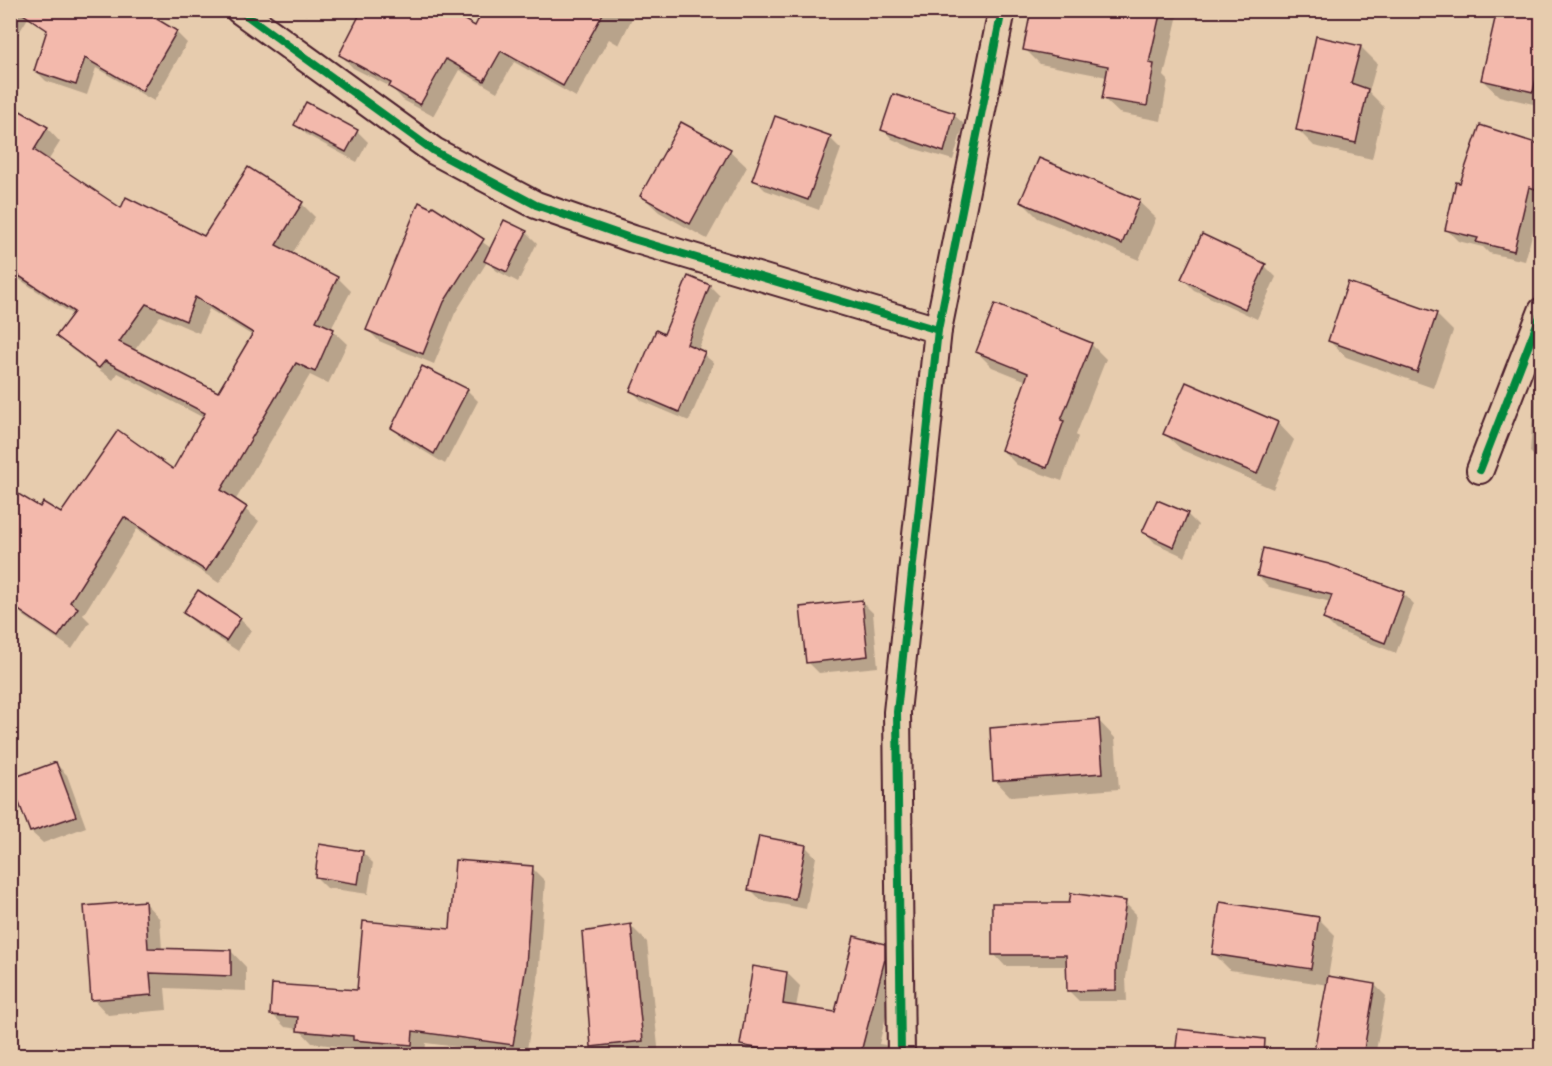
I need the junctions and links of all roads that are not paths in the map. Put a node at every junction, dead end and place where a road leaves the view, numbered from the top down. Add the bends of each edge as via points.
1 (239, 10) edge
2 (1002, 10) edge
3 (1542, 311) edge
4 (938, 330) junction
5 (1480, 470) dead end
6 (901, 1056) edge

1 - 4 street via 434,151 537,205 633,239
2 - 4 street
3 - 5 street
4 - 6 street via 897,712

